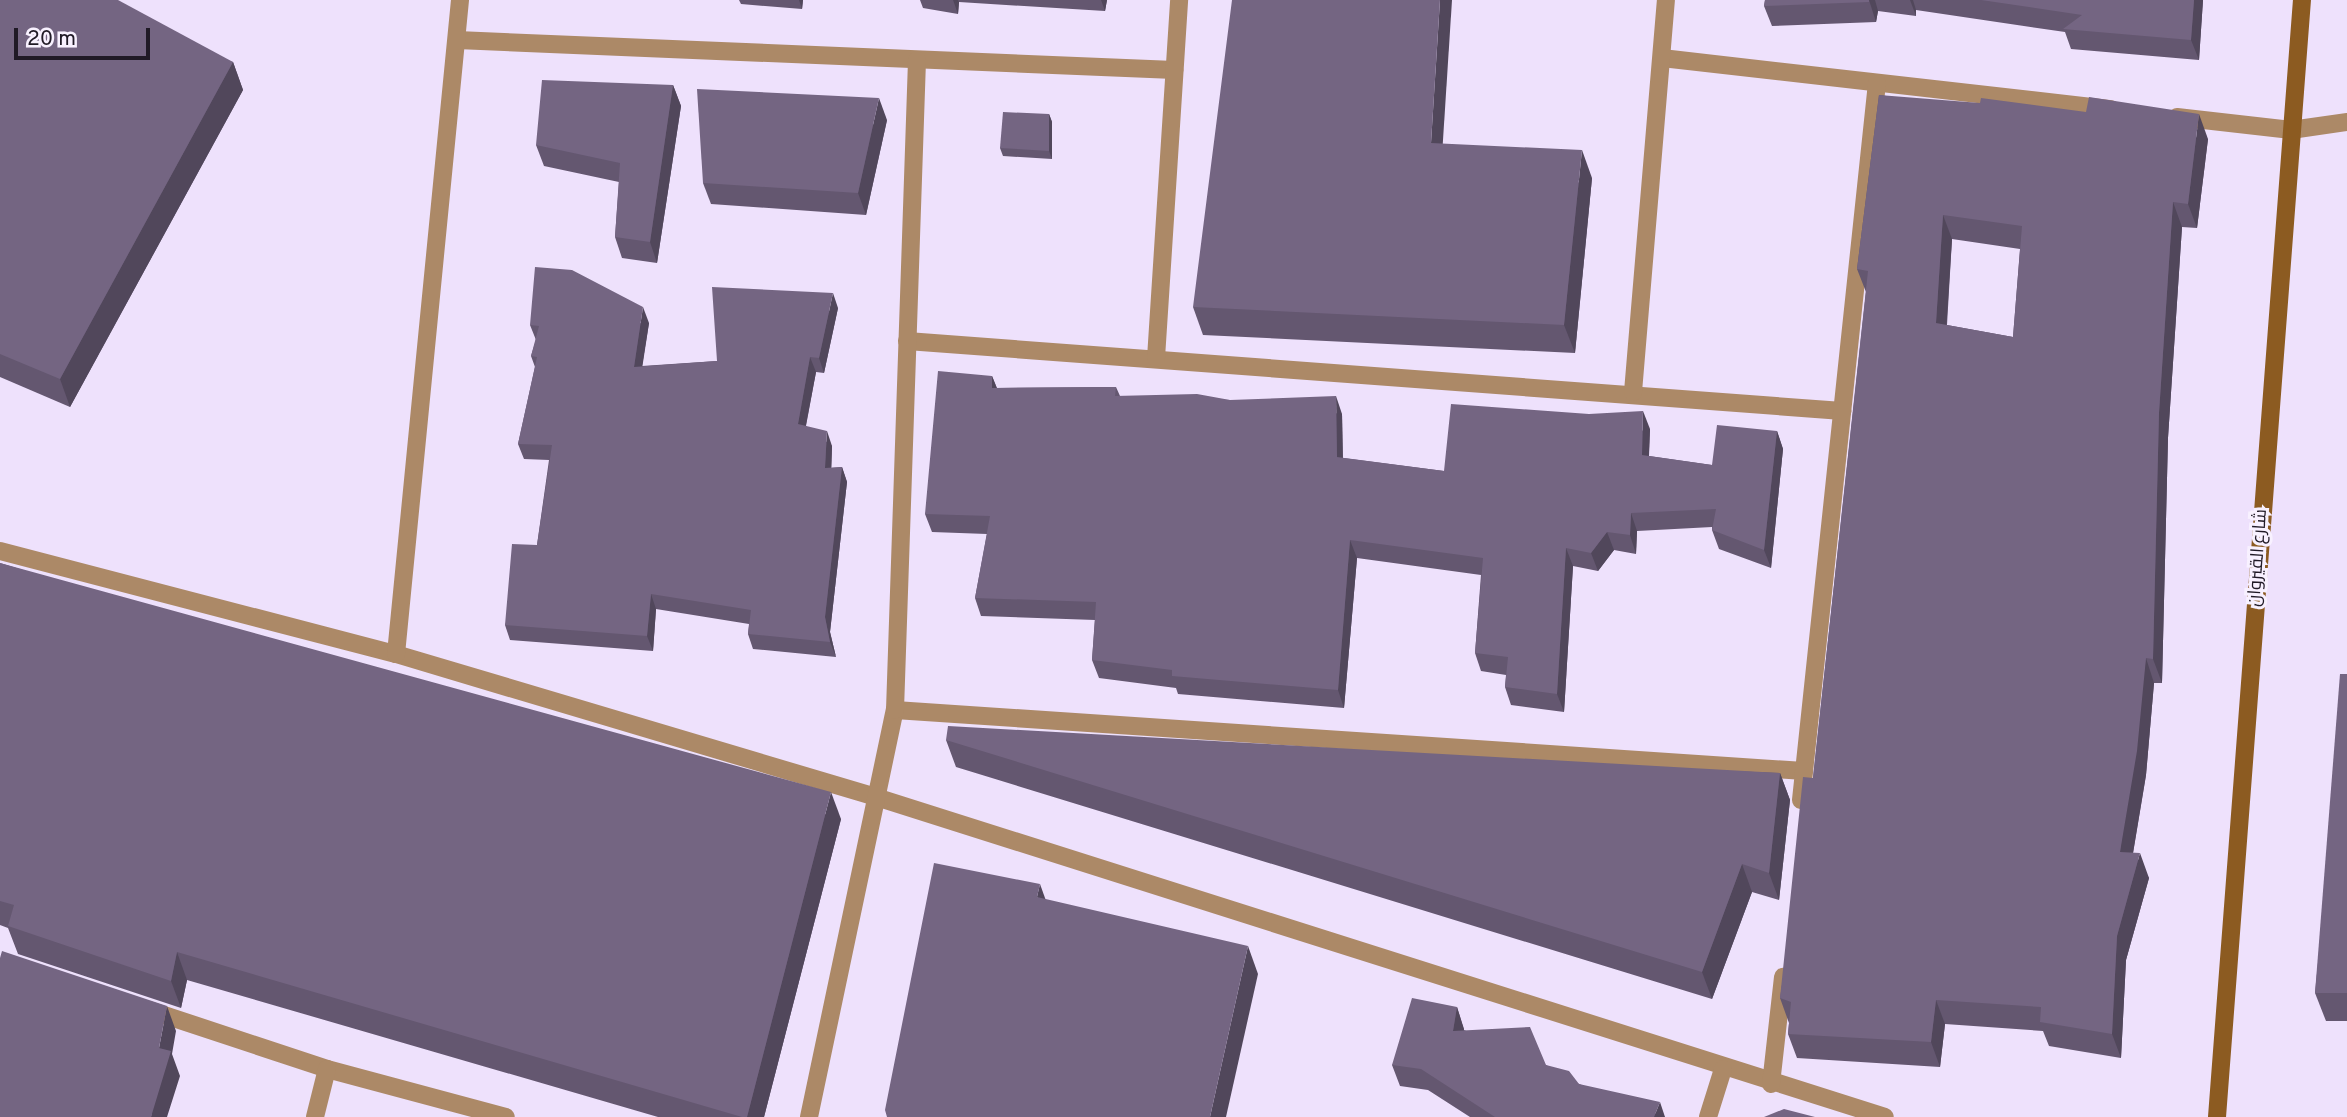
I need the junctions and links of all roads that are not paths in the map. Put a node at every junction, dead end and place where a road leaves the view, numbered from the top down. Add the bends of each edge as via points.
1 (460, 0) edge
2 (1179, 0) edge
3 (1666, 0) edge
4 (2301, 0) edge
5 (457, 40) junction
6 (1662, 58) junction
7 (917, 60) junction
8 (1174, 70) junction
9 (1877, 83) junction
10 (2126, 111) edge
11 (2153, 114) edge
12 (2347, 122) edge
13 (2291, 130) junction
14 (906, 341) junction
15 (1156, 358) junction
16 (1633, 392) junction
17 (1842, 411) junction
18 (0, 551) edge
19 (396, 654) junction
20 (895, 710) junction
21 (1804, 771) junction
22 (879, 798) junction
23 (1798, 826) edge
24 (1784, 962) edge
25 (131, 1004) edge
26 (327, 1069) junction
27 (1723, 1069) junction
28 (1771, 1084) junction
29 (315, 1117) edge
30 (506, 1117) edge
31 (809, 1117) edge
32 (1708, 1117) edge
33 (1885, 1117) edge
34 (2217, 1117) edge

1 - 5 street
2 - 8 street
3 - 6 street
4 - 13 main road, شارع القيروان
5 - 7 street
5 - 19 street
6 - 9 street
6 - 16 street
7 - 8 street
7 - 14 street
8 - 15 street
9 - 10 street
9 - 17 street
11 - 13 street
12 - 13 street
13 - 34 main road, شارع القيروان
14 - 15 street
14 - 20 street
15 - 16 street
16 - 17 street
17 - 21 street
18 - 19 street
19 - 22 street
20 - 21 street
20 - 22 street
21 - 23 street
22 - 27 street
22 - 31 street
24 - 28 street
25 - 26 street
26 - 29 street
26 - 30 street
27 - 28 street
27 - 32 street
28 - 33 street

